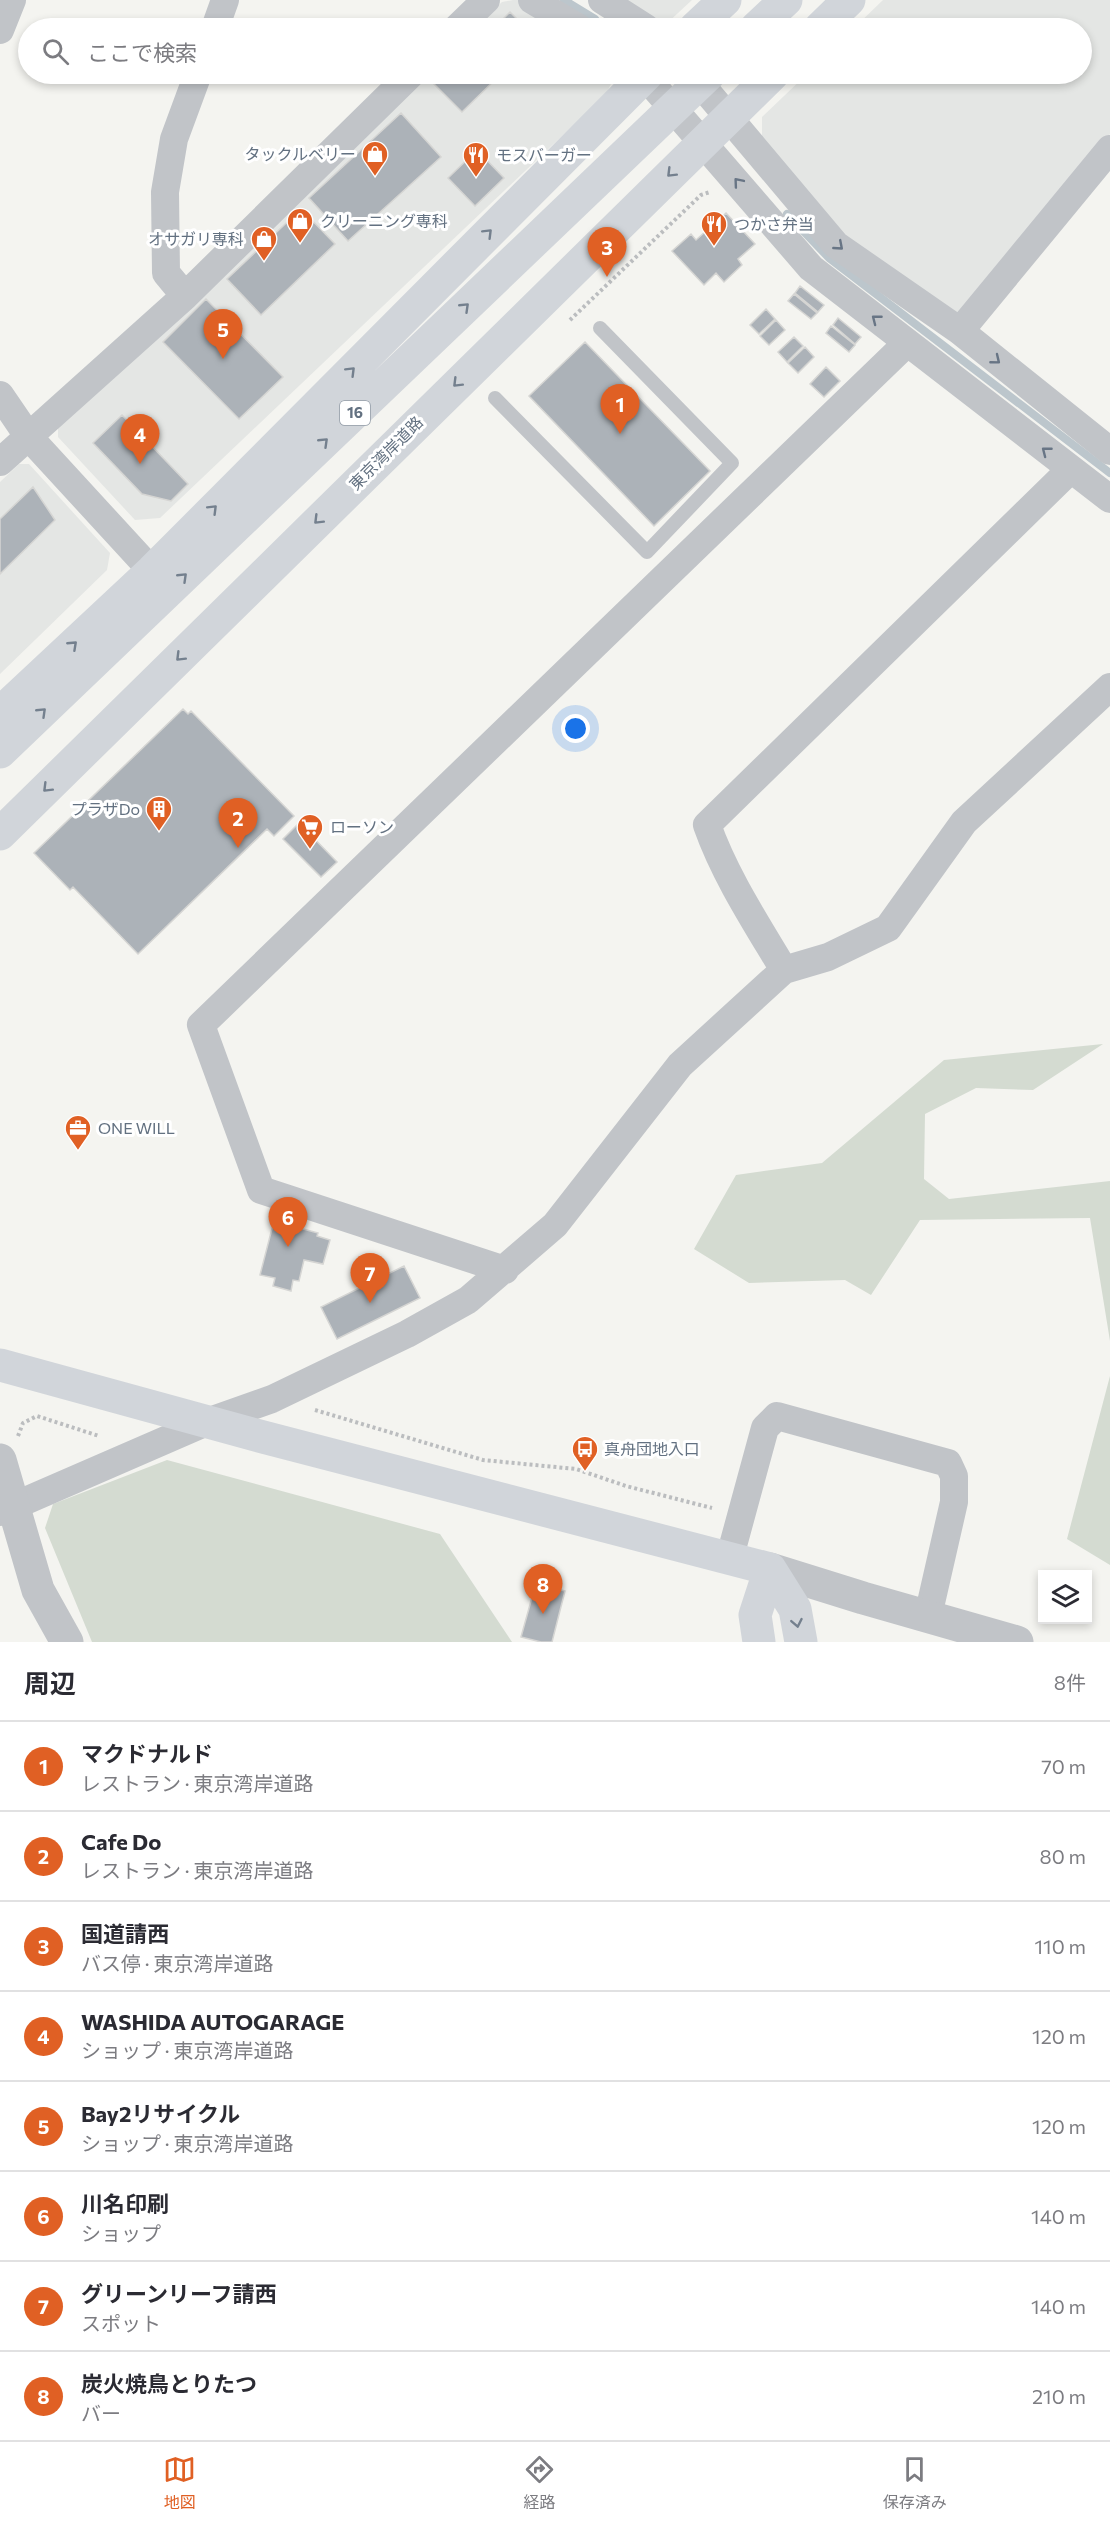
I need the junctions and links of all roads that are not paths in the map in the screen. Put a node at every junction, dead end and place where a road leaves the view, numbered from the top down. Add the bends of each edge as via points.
1 (12, 0) edge
2 (225, 0) edge
3 (486, 0) edge
4 (532, 0) edge
5 (602, 0) edge
6 (713, 0) edge
7 (725, 0) edge
8 (786, 0) edge
9 (849, 0) edge
10 (218, 18) edge
11 (467, 18) edge
12 (562, 18) edge
13 (630, 18) edge
14 (693, 18) edge
15 (706, 18) edge
16 (767, 18) edge
17 (830, 18) edge
18 (0, 30) edge
19 (194, 84) edge
20 (401, 84) edge
21 (635, 84) edge
22 (653, 84) edge
23 (699, 84) edge
24 (700, 84) edge
25 (763, 84) edge
26 (728, 118) junction
27 (702, 142) junction
28 (1110, 149) edge
29 (185, 296) junction
30 (600, 328) dead end
31 (960, 331) junction
32 (906, 344) junction
33 (0, 395) edge
34 (495, 398) dead end
35 (28, 436) junction
36 (1110, 451) edge
37 (0, 462) edge
38 (1070, 470) junction
39 (1110, 499) edge
40 (152, 571) junction
41 (1110, 687) edge
42 (0, 713) edge
43 (0, 752) edge
44 (0, 834) edge
45 (784, 970) junction
46 (505, 1270) junction
47 (0, 1365) edge
48 (207, 1422) junction
49 (10, 1453) edge
50 (7, 1510) edge
51 (729, 1560) junction
52 (770, 1569) junction
53 (928, 1616) junction
54 (67, 1642) edge
55 (759, 1642) edge
56 (801, 1642) edge
57 (1017, 1642) edge

1 - 18 street
2 - 10 street
3 - 11 street
4 - 12 street
5 - 13 street
6 - 14 main road
7 - 15 main road
8 - 16 main road
9 - 17 main road
19 - 29 street via 174,139 165,192 166,273
20 - 29 street
40 -> 21 main road, 16
22 - 27 street
43 -> 23 main road, 16
24 - 26 street
25 - 26 main road, 東京湾岸道路
26 - 27 main road, 東京湾岸道路
26 -> 31 street via 836,245
32 -> 27 street via 811,268
27 -> 44 main road, 東京湾岸道路
28 - 31 street
29 - 35 street
30 - 34 lane via 732,463 647,552
31 -> 36 street
38 -> 32 street
32 - 46 street via 201,1025 261,1190
33 - 35 street
35 - 37 street
35 - 40 street
38 - 39 street
38 - 45 street via 707,825 752,917
42 -> 40 main road, 16
41 - 45 street via 964,822 888,928 828,957
45 - 46 street via 680,1065 555,1225
46 - 48 street via 468,1300 407,1334 272,1399
47 - 48 main road
48 - 50 street
48 - 51 main road
49 - 50 street
50 - 54 street via 38,1590
51 - 52 main road
51 - 53 street via 765,1428 777,1416 948,1463 954,1476 954,1502
52 - 53 street
52 - 55 main road via 756,1615
52 -> 56 main road via 795,1609
53 - 57 street

